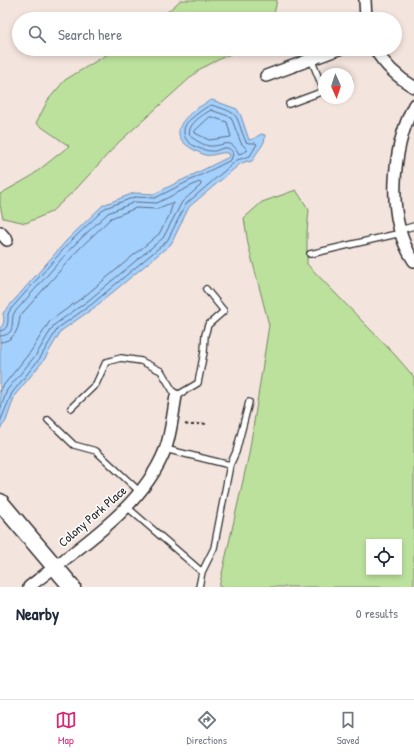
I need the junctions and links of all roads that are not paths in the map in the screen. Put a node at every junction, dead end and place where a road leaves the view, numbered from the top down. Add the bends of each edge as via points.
1 (365, 0) edge
2 (366, 12) edge
3 (305, 56) edge
4 (310, 56) edge
5 (380, 56) edge
6 (266, 76) dead end
7 (318, 76) edge
8 (414, 87) edge
9 (318, 93) edge
10 (289, 104) dead end
11 (414, 105) edge
12 (414, 226) edge
13 (401, 232) junction
14 (310, 254) dead end
15 (414, 261) edge
16 (206, 289) dead end
17 (176, 396) junction
18 (249, 402) dead end
19 (71, 408) dead end
20 (48, 420) dead end
21 (165, 449) junction
22 (230, 465) junction
23 (140, 492) junction
24 (0, 502) edge
25 (127, 507) junction
26 (55, 566) junction
27 (202, 572) junction
28 (29, 587) edge
29 (72, 587) edge
30 (199, 587) edge

1 - 2 street
3 - 6 street
4 - 7 lane
5 - 8 street via 390,70
9 - 10 lane
11 - 13 street via 405,128 397,162 396,206
12 - 13 lane
13 - 14 lane
13 - 15 street
16 - 17 lane via 224,311 208,324 198,383
17 - 19 lane via 161,370 141,361 121,358 106,362 96,384
17 - 21 street, Colony Park Place
18 - 22 lane
20 - 23 lane via 74,446 96,452
21 - 22 lane
21 - 23 street, Colony Park Place via 152,476
22 - 27 lane via 214,548
23 - 25 street, Colony Park Place
24 - 26 main road
25 - 26 street, Colony Park Place
25 - 27 lane
26 - 28 street, Colony Park Place
26 - 29 main road
27 - 30 lane

